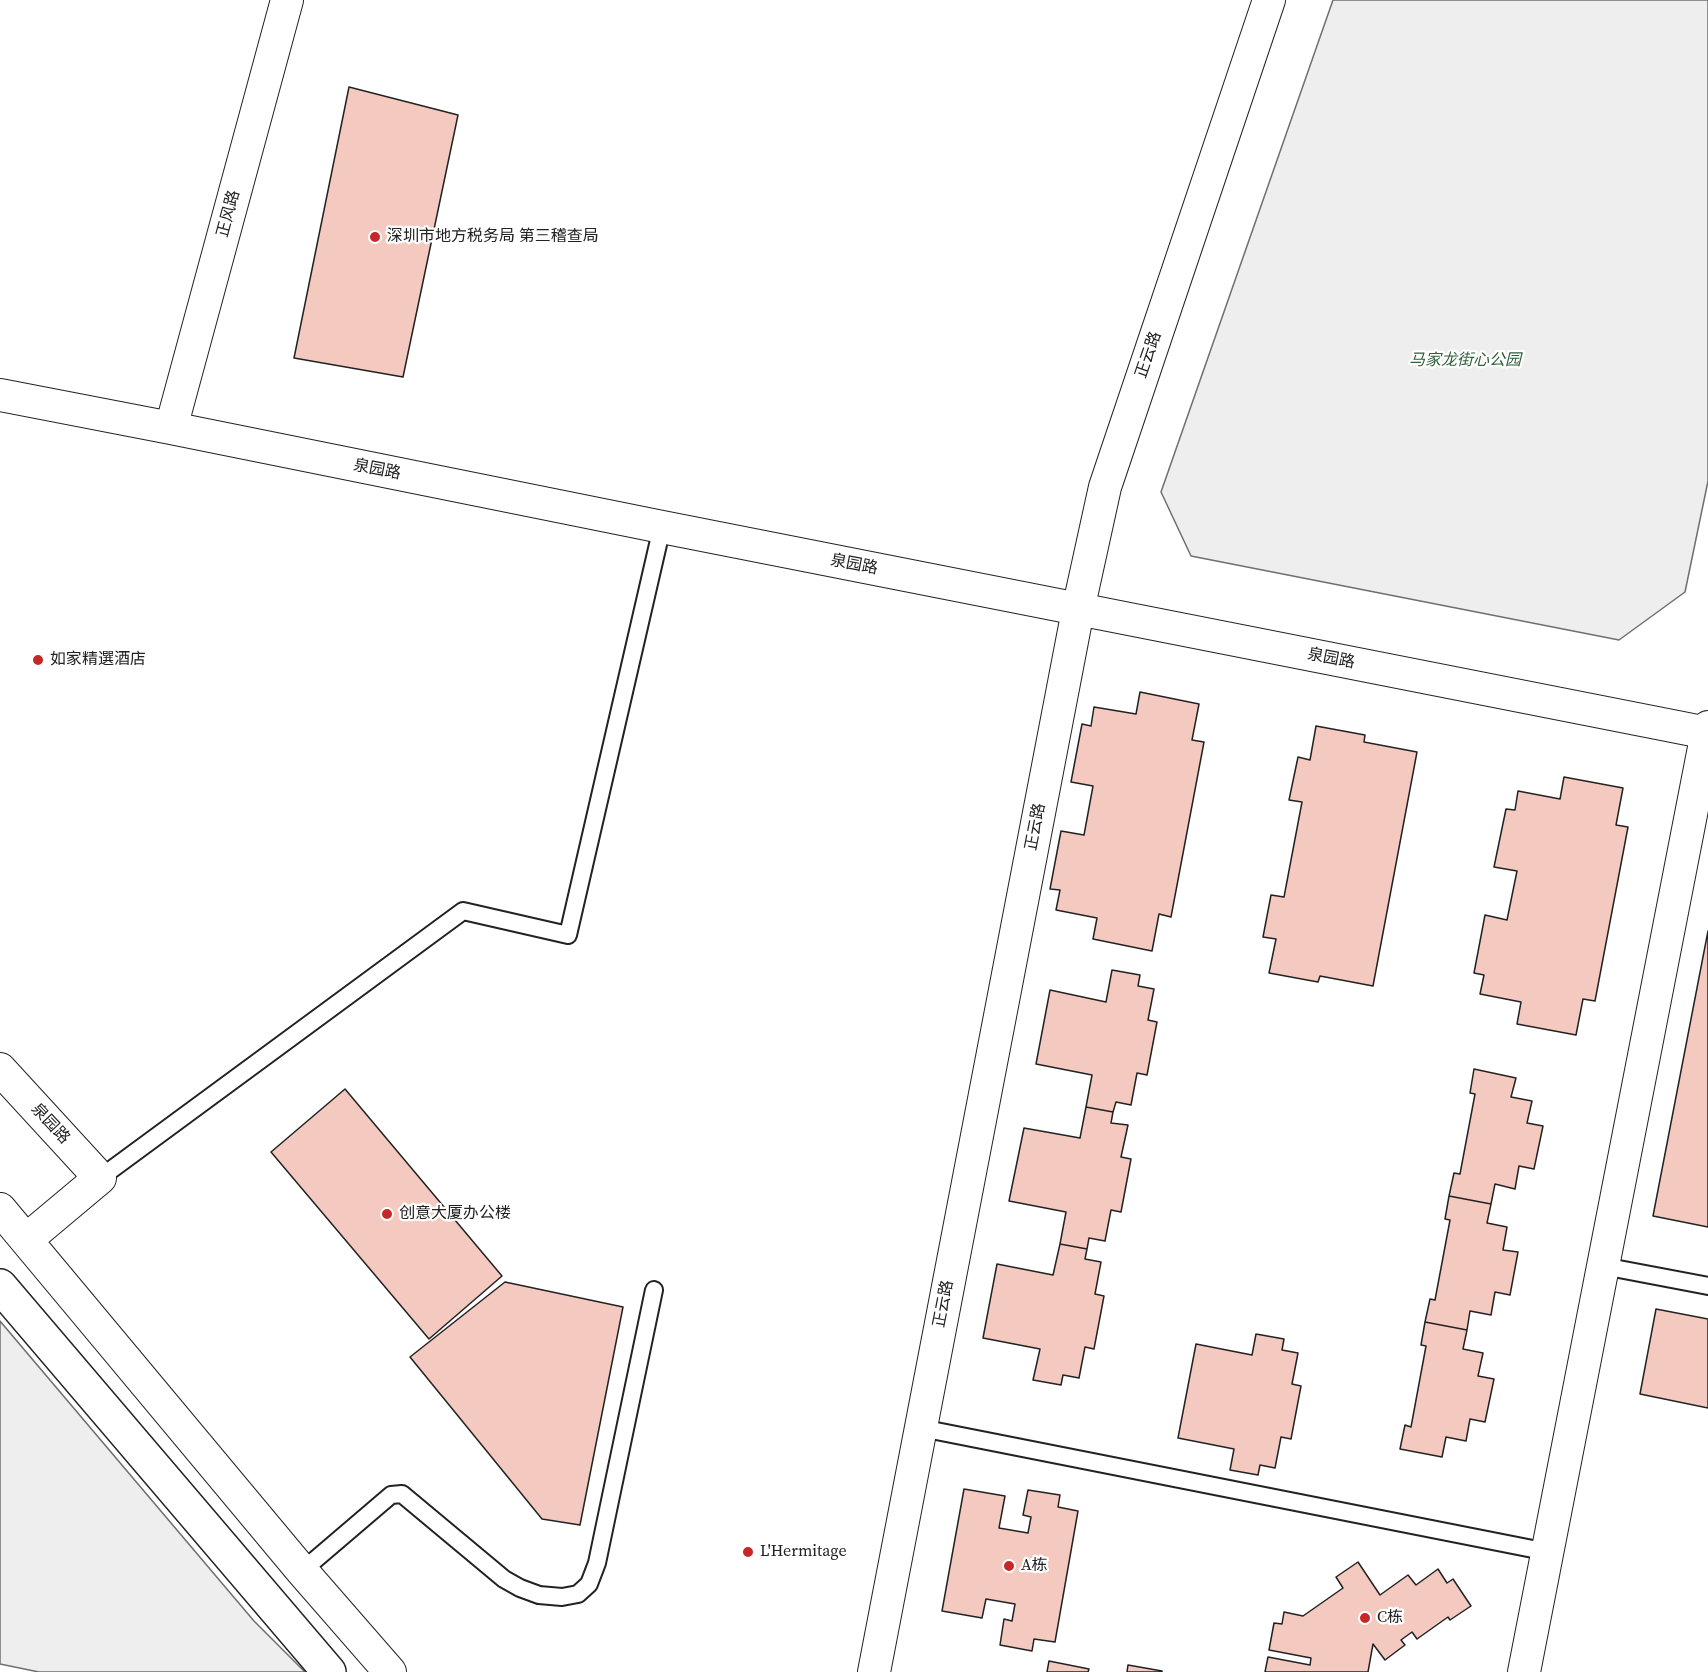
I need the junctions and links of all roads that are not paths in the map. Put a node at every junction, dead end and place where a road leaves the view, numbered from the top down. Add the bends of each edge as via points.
1 (287, 0) edge
2 (1269, 0) edge
3 (0, 395) edge
4 (171, 428) junction
5 (662, 527) junction
6 (1078, 609) junction
7 (1708, 731) edge
8 (0, 1070) edge
9 (100, 1178) junction
10 (0, 1209) edge
11 (26, 1239) junction
12 (1603, 1266) junction
13 (0, 1286) edge
14 (1708, 1286) edge
15 (654, 1290) dead end
16 (921, 1428) junction
17 (1548, 1552) junction
18 (302, 1571) junction
19 (329, 1672) edge
20 (390, 1672) edge
21 (874, 1672) edge
22 (1524, 1672) edge

1 - 4 street, 正风路
2 - 6 street, 正云路 via 1105,487
3 - 4 street, 泉园路
4 - 5 street, 泉园路
5 - 6 street, 泉园路
5 - 9 lane via 568,935 463,911
6 - 7 street, 泉园路
6 - 16 street, 正云路
7 - 12 street
8 - 9 street, 泉园路
9 - 11 street
10 - 11 street
11 - 18 street
12 - 14 lane
12 - 17 street
13 - 19 main road
15 - 18 lane via 597,1563 589,1584 578,1594 539,1595 504,1579 402,1494 391,1495
16 - 17 lane
16 - 21 street, 正云路
17 - 22 street
18 - 20 street

